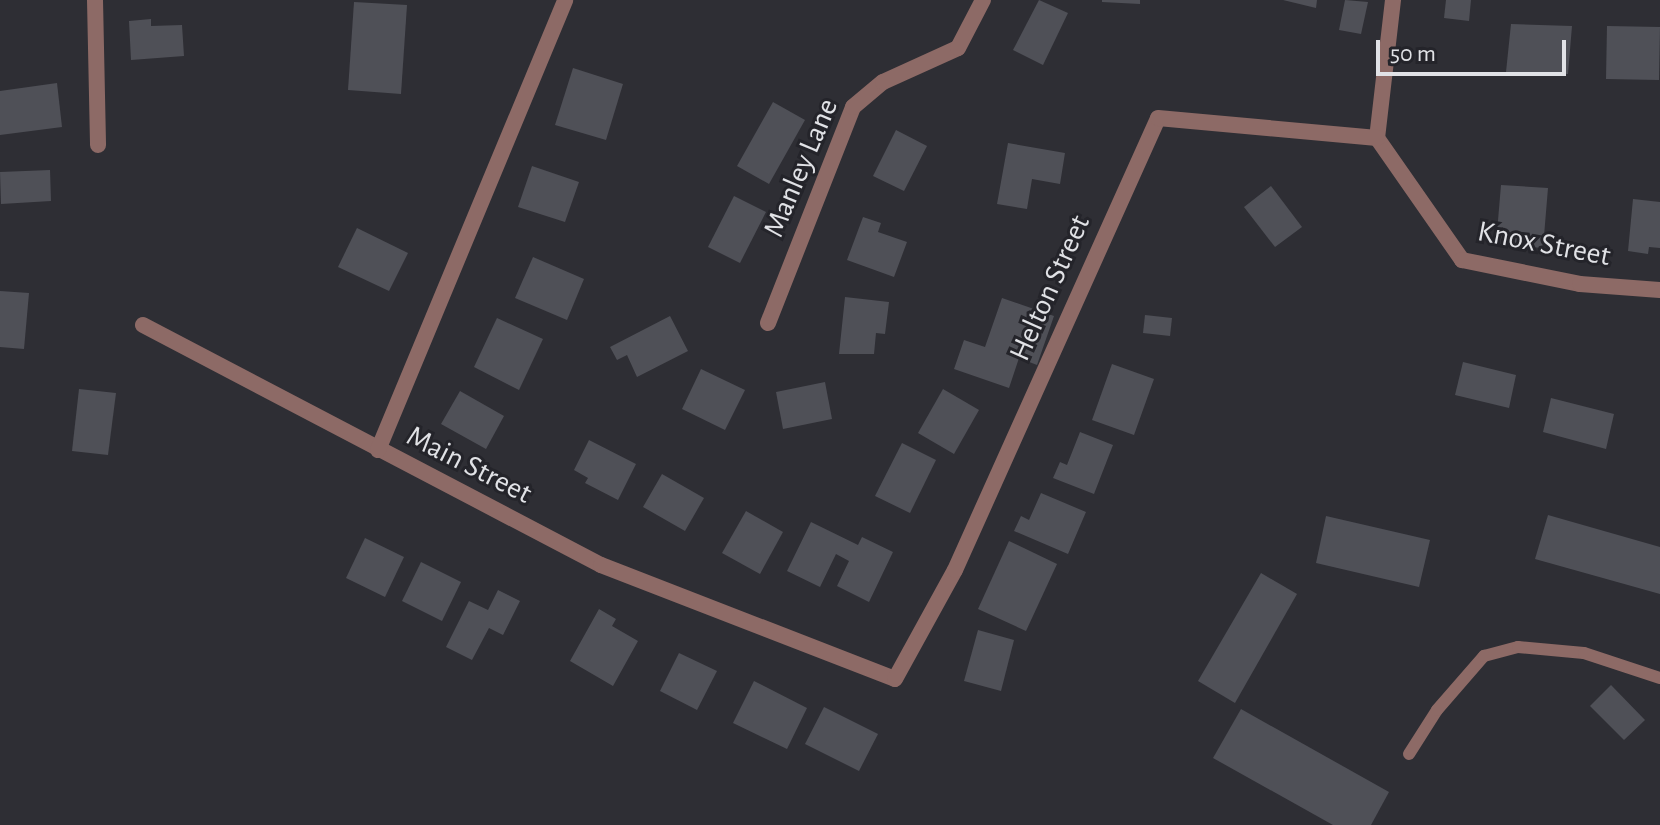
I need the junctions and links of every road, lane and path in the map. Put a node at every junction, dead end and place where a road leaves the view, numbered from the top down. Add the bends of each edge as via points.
1 (95, 0) edge
2 (565, 0) edge
3 (983, 0) edge
4 (1393, 0) edge
5 (1377, 138) junction
6 (98, 145) dead end
7 (1660, 290) edge
8 (768, 323) dead end
9 (143, 325) dead end
10 (378, 450) junction
11 (1660, 678) edge
12 (895, 679) joint
13 (1409, 754) dead end

1 - 6 street
2 - 10 street, Main Street
3 - 8 street, Manley Lane via 958,48 883,82 853,107
4 - 5 street
5 - 7 street, Knox Street via 1462,260 1580,284
5 - 12 street, Helton Street via 1158,118 955,570
9 - 10 street
10 - 12 street, Main Street via 601,565
11 - 13 lane via 1584,653 1518,647 1484,656 1437,710

